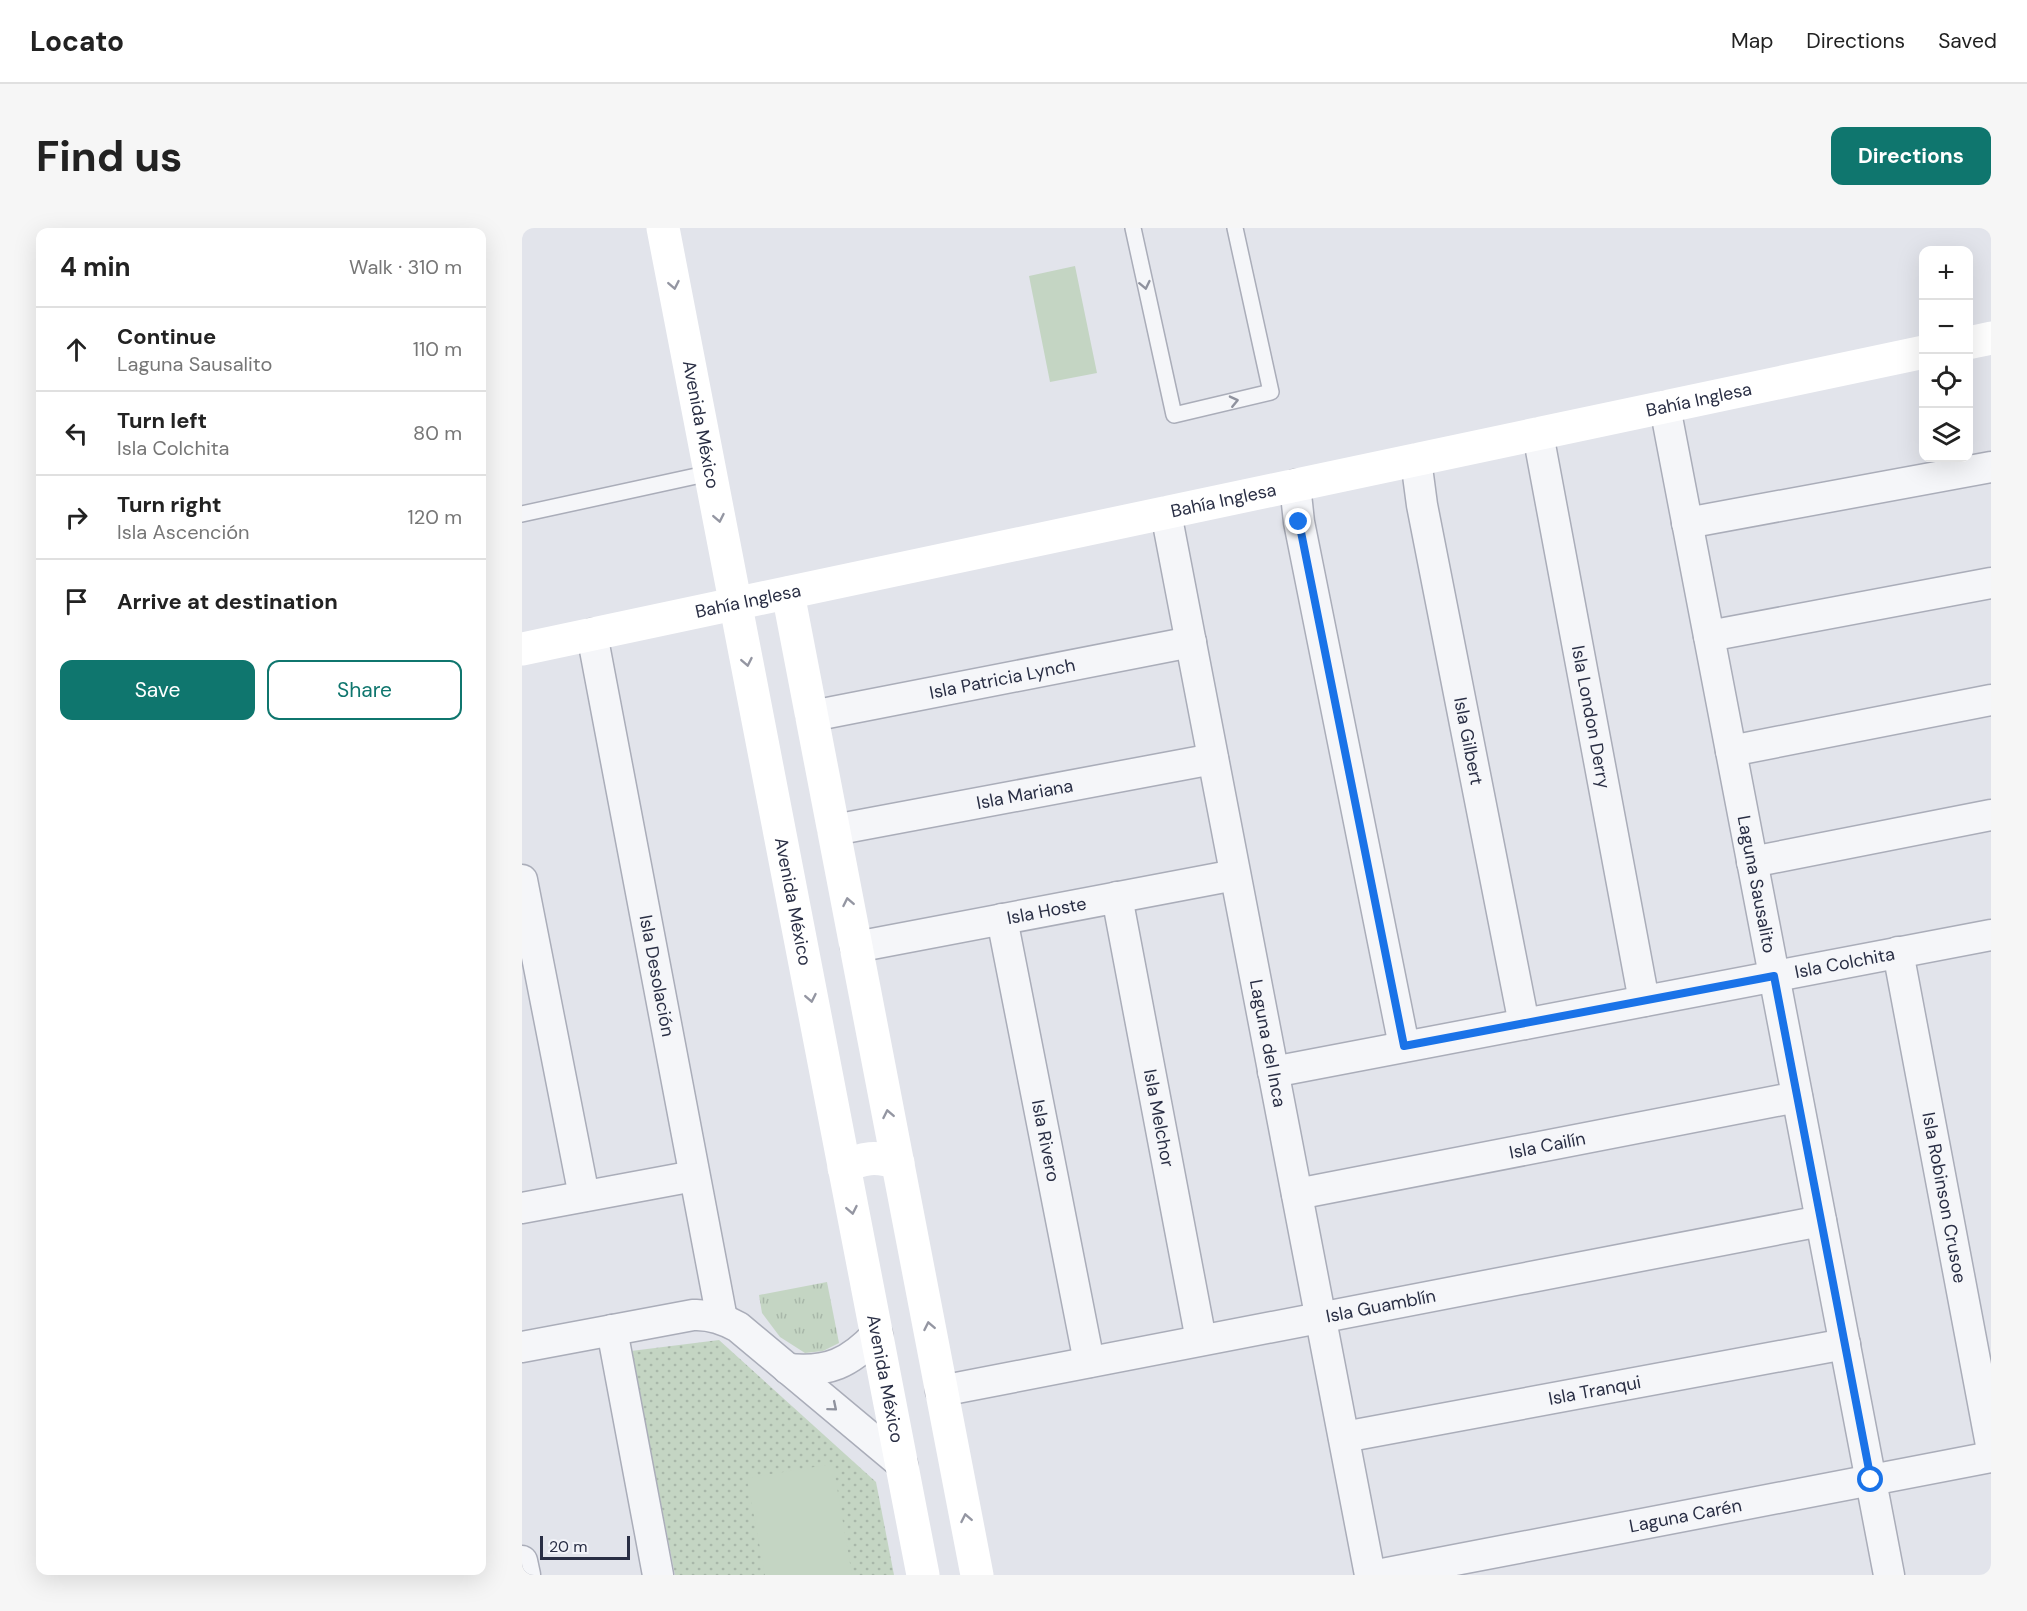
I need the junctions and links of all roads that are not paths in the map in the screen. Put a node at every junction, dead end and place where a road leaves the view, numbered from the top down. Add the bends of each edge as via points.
1 (663, 228) edge
2 (1133, 228) edge
3 (1235, 228) edge
4 (1991, 338) edge
5 (1973, 342) edge
6 (1919, 353) edge
7 (1665, 407) junction
8 (1538, 434) junction
9 (1416, 460) junction
10 (1991, 467) edge
11 (710, 473) junction
12 (1295, 485) junction
13 (1166, 513) junction
14 (522, 514) edge
15 (1687, 523) junction
16 (1991, 582) edge
17 (788, 593) junction
18 (735, 605) junction
19 (592, 634) junction
20 (1709, 636) junction
21 (1191, 642) junction
22 (522, 649) edge
23 (1991, 700) edge
24 (812, 716) junction
25 (1731, 751) junction
26 (1213, 759) junction
27 (1991, 815) edge
28 (834, 830) junction
29 (1752, 862) junction
30 (1235, 875) junction
31 (522, 880) edge
32 (1117, 897) junction
33 (1002, 919) junction
34 (1991, 935) edge
35 (856, 947) junction
36 (1898, 952) junction
37 (1774, 976) junction
38 (1644, 1001) junction
39 (1524, 1024) junction
40 (1404, 1046) junction
41 (1273, 1071) junction
42 (1797, 1097) junction
43 (898, 1163) junction
44 (844, 1168) junction
45 (694, 1176) junction
46 (1297, 1194) junction
47 (584, 1196) junction
48 (522, 1208) edge
49 (1821, 1221) junction
50 (1321, 1317) junction
51 (722, 1319) junction
52 (612, 1330) junction
53 (877, 1334) junction
54 (1201, 1340) junction
55 (1845, 1344) junction
56 (522, 1347) edge
57 (1089, 1362) junction
58 (788, 1370) junction
59 (941, 1390) junction
60 (1344, 1437) junction
61 (1991, 1445) edge
62 (1991, 1457) edge
63 (902, 1464) junction
64 (1871, 1480) junction
65 (522, 1561) edge
66 (525, 1575) edge
67 (658, 1575) edge
68 (923, 1575) edge
69 (977, 1575) edge
70 (1370, 1575) edge
71 (1377, 1575) edge
72 (1889, 1575) edge

1 -> 11 street, Avenida México
2 -> 3 lane via 1174,415 1271,392
4 - 5 street
6 - 7 street, Bahía Inglesa
7 - 8 street, Bahía Inglesa
7 - 15 street, Laguna Sausalito
8 - 9 street, Bahía Inglesa
8 - 38 street, Isla London Derry
9 - 12 street, Bahía Inglesa
9 - 39 street, Isla Gilbert
10 - 15 street
11 - 14 lane
11 -> 18 street, Avenida México
12 - 13 street, Bahía Inglesa
12 - 40 street via 1299,522
13 - 17 street, Bahía Inglesa
13 - 21 street, Laguna del Inca
15 - 20 street, Laguna Sausalito
16 - 20 street
17 - 18 street, Bahía Inglesa
17 - 24 street
18 - 19 street, Bahía Inglesa
18 -> 44 street, Avenida México
19 - 22 street, Bahía Inglesa
19 - 45 street, Isla Desolación
20 - 25 street, Laguna Sausalito
21 - 24 street, Isla Patricia Lynch
21 - 26 street, Laguna del Inca
23 - 25 street
24 - 28 street
25 - 29 street, Laguna Sausalito
26 - 28 street, Isla Mariana
26 - 30 street, Laguna del Inca
27 - 29 street
35 -> 28 street
29 - 37 street, Laguna Sausalito
30 - 32 street, Isla Hoste
30 - 41 street, Laguna del Inca
31 - 47 street
32 - 33 street, Isla Hoste
32 - 54 street, Isla Melchor
33 - 35 street, Isla Hoste
33 - 57 street, Isla Rivero
34 - 36 street, Isla Colchita
43 -> 35 street
36 - 37 street, Isla Colchita
36 - 61 street, Isla Robinson Crusoe
37 - 38 street, Isla Colchita
37 - 42 street, Laguna Sausalito
38 - 39 street, Isla Colchita
39 - 40 street, Isla Colchita
40 - 41 street, Isla Colchita
41 - 46 street, Laguna del Inca
42 - 46 street, Isla Cailín
42 - 49 street, Laguna Sausalito
43 - 44 street via 871,1158
59 -> 43 street
44 -> 53 street, Avenida México
45 - 47 street
45 - 51 street, Isla Desolación
46 - 50 street, Laguna del Inca
47 - 48 street
49 - 50 street, Isla Guamblín
49 - 55 street, Laguna Sausalito
50 - 54 street, Isla Guamblín
50 - 60 street, Laguna del Inca
51 - 52 street via 693,1315
51 - 58 street via 738,1327
52 - 56 street
52 - 67 street
53 - 58 street via 848,1360 834,1366
53 - 63 street, Avenida México
54 - 57 street, Isla Guamblín
55 - 60 street, Isla Tranqui
55 - 64 street, Laguna Sausalito
57 - 59 street, Isla Guamblín
58 -> 63 street
69 -> 59 street
60 - 70 street, Laguna del Inca
62 - 64 street, Laguna Carén
63 - 68 street, Avenida México
64 - 71 street, Laguna Carén
64 - 72 street, Laguna Sausalito
65 - 66 street

